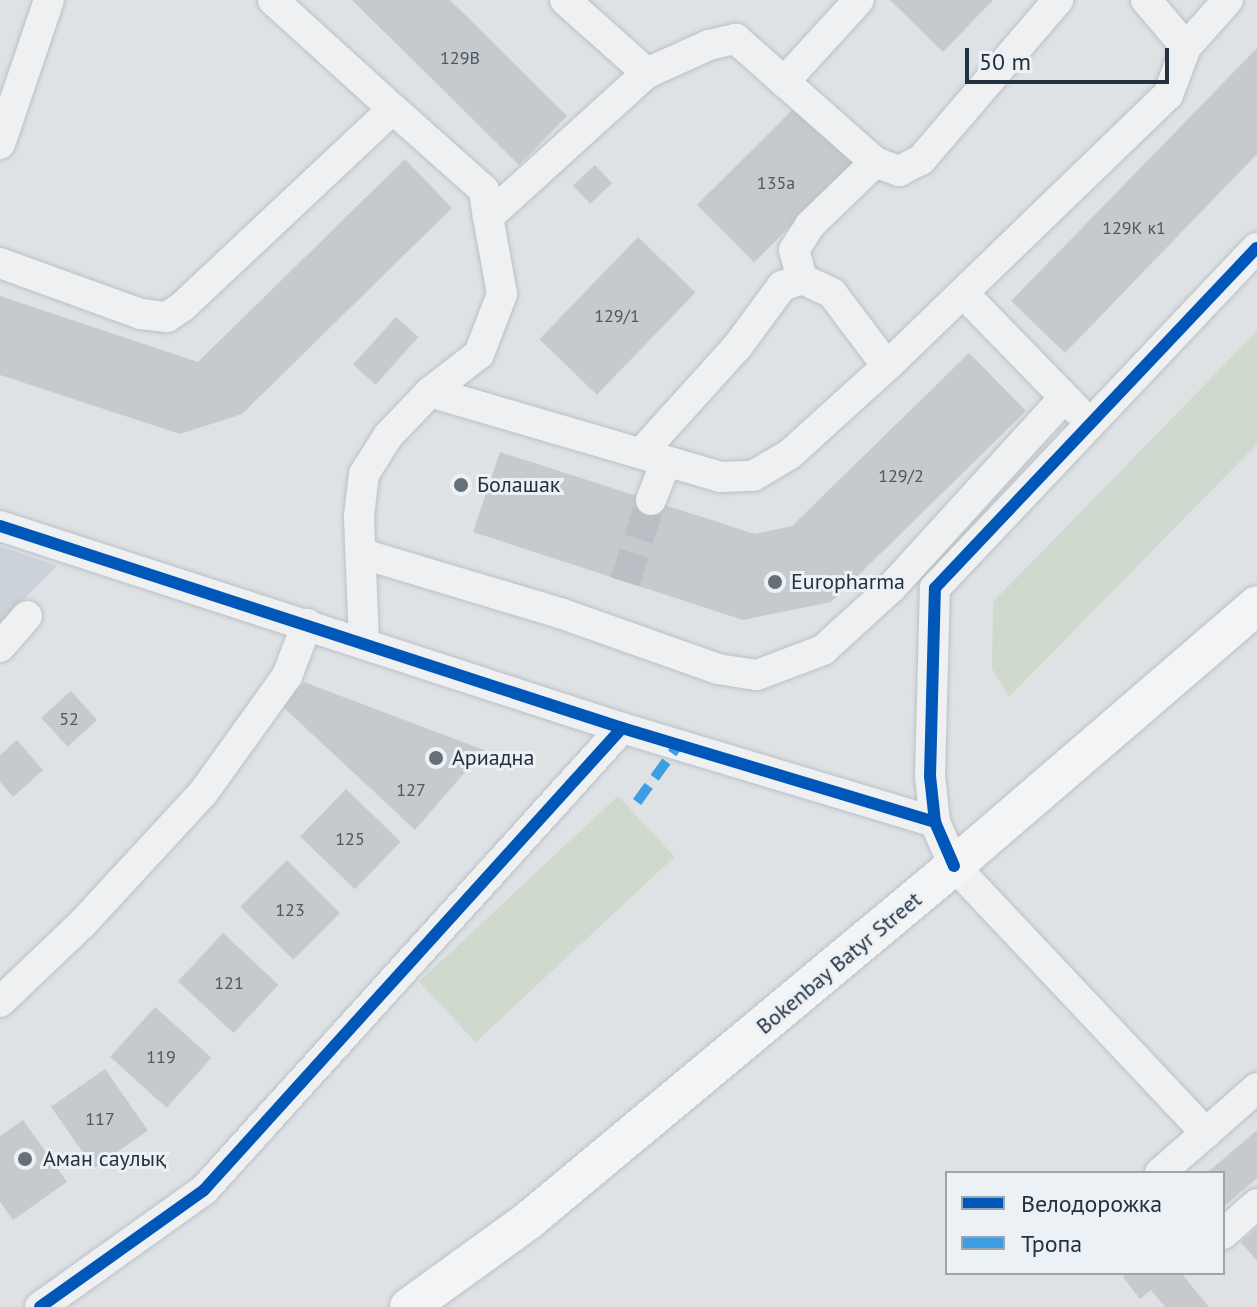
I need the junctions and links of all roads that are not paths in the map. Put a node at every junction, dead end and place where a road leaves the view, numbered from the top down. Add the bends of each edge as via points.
1 (49, 0) edge
2 (273, 0) edge
3 (565, 0) edge
4 (859, 0) edge
5 (1058, 0) edge
6 (1146, 0) edge
7 (1228, 0) edge
8 (1186, 47) junction
9 (647, 73) junction
10 (784, 82) junction
11 (393, 109) junction
12 (0, 144) edge
13 (875, 162) junction
14 (488, 217) junction
15 (1257, 248) edge
16 (0, 263) edge
17 (802, 279) junction
18 (964, 294) junction
19 (887, 366) junction
20 (430, 392) junction
21 (1064, 398) junction
22 (1089, 423) junction
23 (654, 457) junction
24 (651, 500) tunnel mouth
25 (0, 526) edge
26 (363, 554) junction
27 (1257, 605) edge
28 (27, 616) dead end
29 (307, 624) junction
30 (364, 642) junction
31 (0, 647) edge
32 (622, 728) junction
33 (935, 822) junction
34 (954, 866) junction
35 (0, 1002) edge
36 (1257, 1088) edge
37 (1206, 1133) junction
38 (1162, 1171) edge
39 (1257, 1204) edge
40 (1225, 1232) edge
41 (40, 1307) edge
42 (409, 1307) edge

1 - 12 street
2 - 11 street
3 - 9 street
4 - 10 street
5 - 13 street via 921,160 899,171
6 - 8 street
7 - 8 street
8 - 18 street via 1168,95
9 - 10 street via 709,45 736,39
9 - 14 street
10 - 13 street
11 - 14 street via 484,190
11 - 16 street via 167,317 141,314
13 - 17 street via 810,225 794,250
14 - 20 street via 502,294 479,354
15 - 22 street
17 - 19 street via 832,293
17 - 23 street via 782,286
18 - 19 street
18 - 21 street
19 - 23 street via 790,454 753,476 720,477
20 - 23 street
20 - 26 street via 388,436 364,474 359,516
21 - 22 street
21 - 26 street via 891,588 823,650 757,675 718,669 560,613
22 - 33 street via 935,588 930,776
23 - 24 street
25 - 29 street
26 - 30 street
27 - 34 main road, Bokenbay Batyr Street
28 - 31 street
29 - 30 street
29 - 35 street via 287,676 203,793 82,924
30 - 32 street
32 - 33 street
32 - 41 street via 204,1190
33 - 34 street
34 - 37 street
34 - 42 main road, Bokenbay Batyr Street via 529,1220
36 - 37 street
37 - 38 street
39 - 40 street

